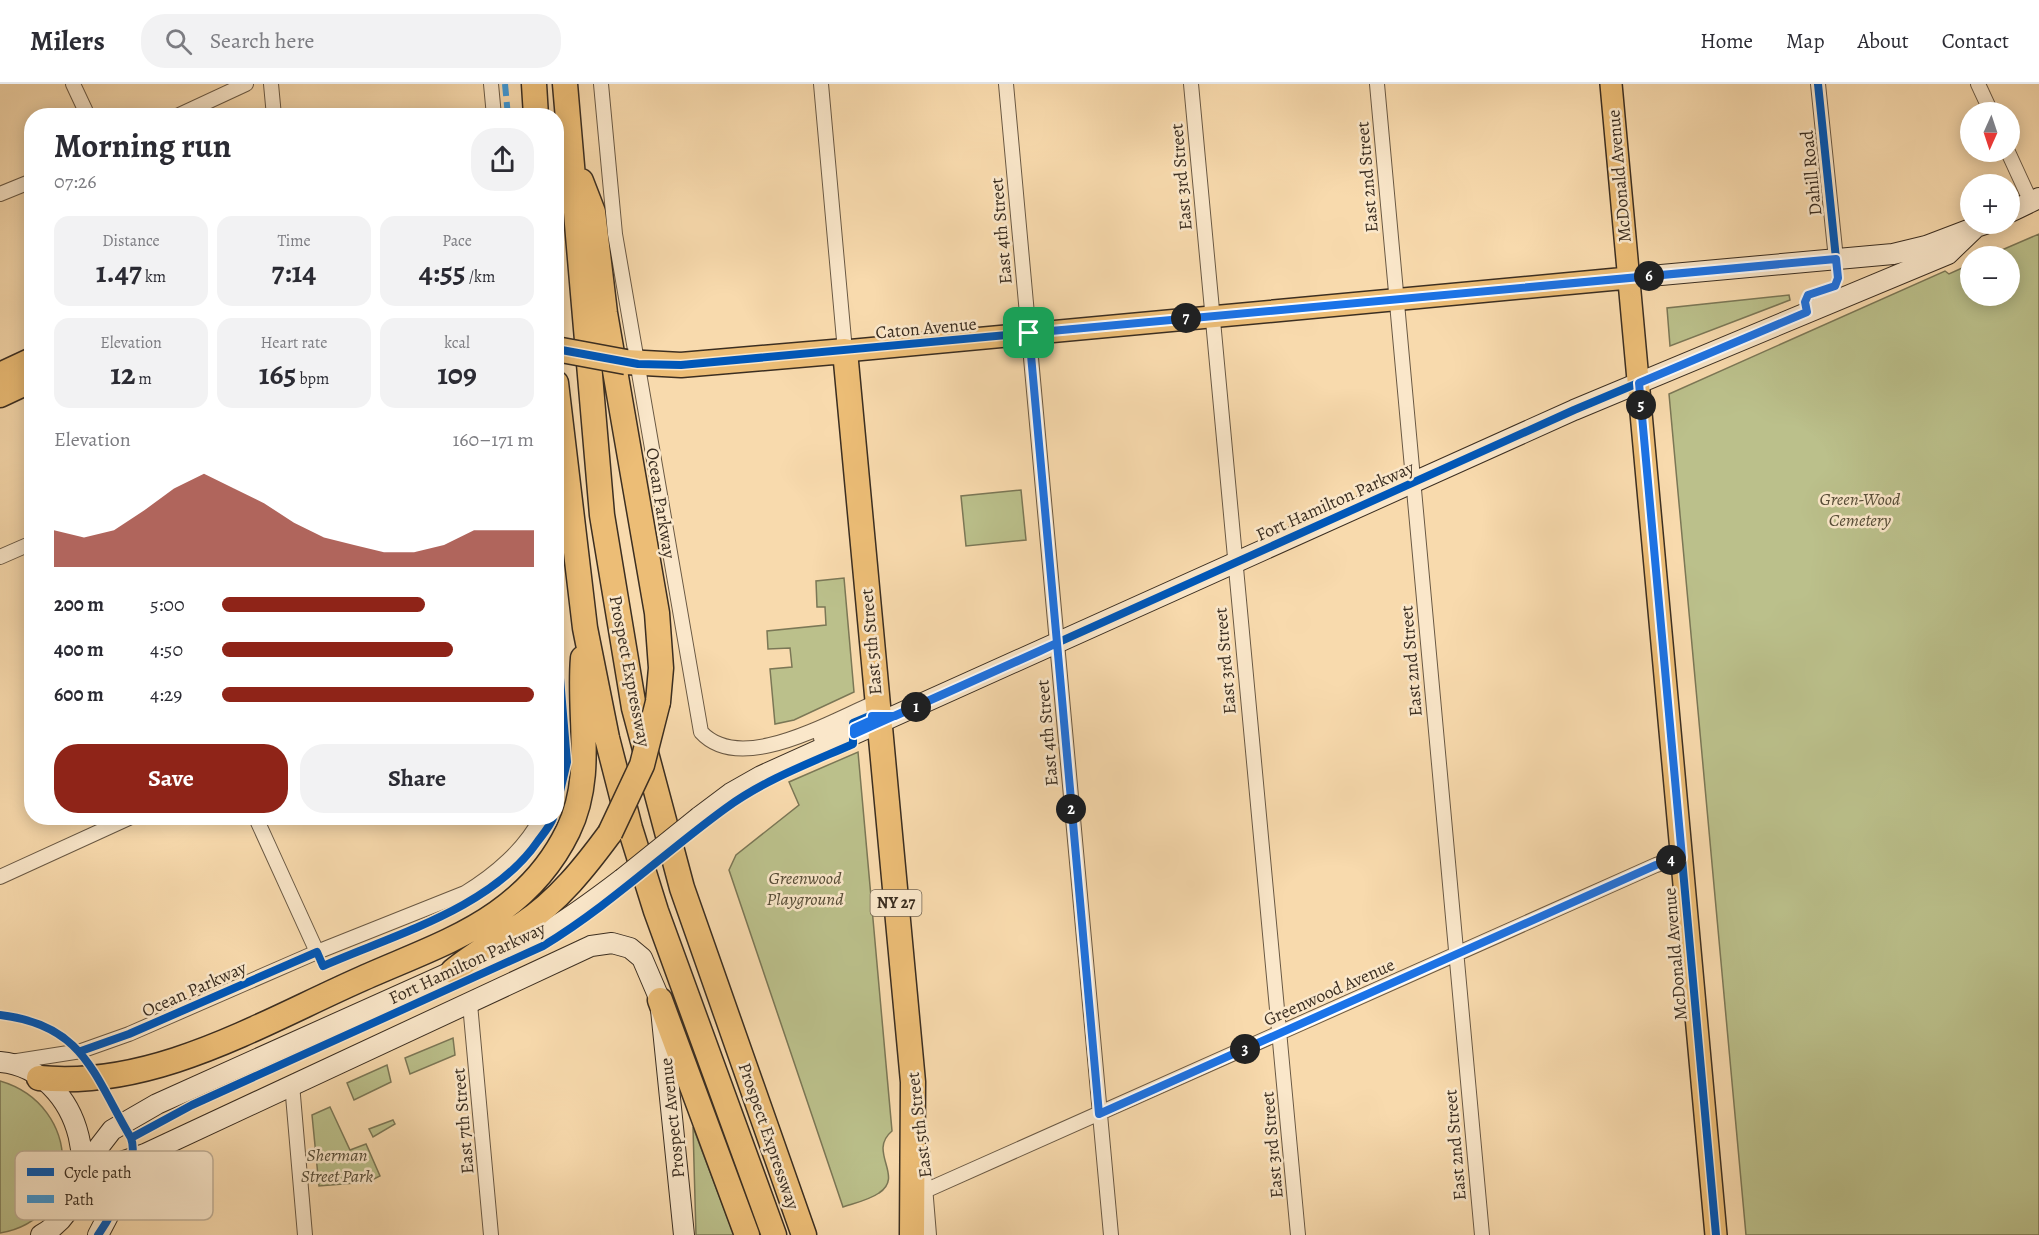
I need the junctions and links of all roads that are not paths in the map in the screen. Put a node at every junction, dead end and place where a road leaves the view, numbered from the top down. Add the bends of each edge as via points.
1 (74, 84) edge
2 (246, 84) edge
3 (271, 84) edge
4 (491, 84) edge
5 (534, 84) edge
6 (566, 84) edge
7 (601, 84) edge
8 (820, 84) edge
9 (1006, 84) edge
10 (1191, 84) edge
11 (1377, 84) edge
12 (1611, 84) edge
13 (1818, 84) edge
14 (1978, 84) edge
15 (1986, 102) edge
16 (84, 108) edge
17 (194, 108) edge
18 (273, 108) edge
19 (493, 108) edge
20 (536, 108) edge
21 (571, 158) junction
22 (2014, 162) edge
23 (24, 184) edge
24 (0, 195) edge
25 (2035, 200) edge
26 (2020, 207) edge
27 (1960, 232) edge
28 (1970, 234) edge
29 (1836, 259) junction
30 (1628, 278) junction
31 (1396, 299) junction
32 (1212, 316) junction
33 (1029, 333) junction
34 (564, 350) edge
35 (845, 351) junction
36 (632, 363) junction
37 (24, 364) edge
38 (0, 375) edge
39 (1639, 383) junction
40 (24, 384) edge
41 (0, 395) edge
42 (564, 451) edge
43 (1413, 483) junction
44 (24, 546) edge
45 (0, 557) edge
46 (1234, 562) junction
47 (585, 628) junction
48 (1057, 643) junction
49 (875, 712) junction
50 (114, 825) edge
51 (259, 825) edge
52 (537, 825) edge
53 (1682, 857) junction
54 (0, 877) edge
55 (317, 952) junction
56 (1456, 955) junction
57 (453, 971) junction
58 (660, 1000) junction
59 (470, 1004) junction
60 (1279, 1034) junction
61 (2, 1060) edge
62 (39, 1077) junction
63 (913, 1082) junction
64 (292, 1084) junction
65 (1099, 1114) junction
66 (81, 1151) edge
67 (96, 1151) edge
68 (149, 1151) edge
69 (927, 1190) junction
70 (61, 1220) edge
71 (106, 1220) edge
72 (51, 1233) edge
73 (98, 1235) edge
74 (305, 1235) edge
75 (491, 1235) edge
76 (684, 1235) edge
77 (747, 1235) edge
78 (774, 1235) edge
79 (804, 1235) edge
80 (912, 1235) edge
81 (929, 1235) edge
82 (1111, 1235) edge
83 (1298, 1235) edge
84 (1482, 1235) edge
85 (1716, 1235) edge

1 - 16 street
2 - 17 street
3 - 18 street
4 - 19 street
5 - 20 highway
6 - 21 highway, Prospect Expressway
7 - 36 street, Ocean Parkway
8 - 35 street, East 5th Street
9 - 33 street, East 4th Street
10 - 32 street, East 3rd Street
11 - 31 street, East 2nd Street
12 - 30 main road, McDonald Avenue
13 - 29 street, Dahill Road
14 - 15 street
21 - 57 highway, bridge via 593,212 605,313 648,550 660,639 658,702 642,765 610,833 586,866 524,924
21 - 79 highway, Prospect Expressway via 602,515 634,708 682,888
22 - 25 street
23 - 24 street
25 - 26 main road
27 - 29 main road, Caton Avenue via 1909,251
28 - 39 main road, Fort Hamilton Parkway via 1948,254
29 - 30 main road, Caton Avenue
30 - 31 main road, Caton Avenue
30 - 39 main road, McDonald Avenue
31 - 32 main road, Caton Avenue
31 - 43 street, East 2nd Street
32 - 33 main road, Caton Avenue
32 - 46 street, East 3rd Street
33 - 35 main road, Caton Avenue
33 - 48 street, East 4th Street
34 - 36 highway, Caton Avenue, bridge
35 - 36 highway, Caton Avenue via 681,364
35 - 49 highway, East 5th Street / NY 27
36 - 49 street, Ocean Parkway via 700,732 713,744 727,748 762,747
37 - 38 highway
39 - 43 main road, Fort Hamilton Parkway
39 - 53 main road, McDonald Avenue
40 - 41 highway
42 - 47 highway, Prospect Expressway
43 - 46 main road, Fort Hamilton Parkway
43 - 56 street, East 2nd Street
44 - 45 street
46 - 48 main road, Fort Hamilton Parkway
46 - 60 street, East 3rd Street
47 - 62 highway via 580,691 584,754 581,793 556,852 522,893 474,928 191,1055 105,1076 61,1080
47 - 78 highway, Prospect Expressway via 630,828 656,911
48 - 49 main road, Fort Hamilton Parkway
48 - 65 street, East 4th Street
49 - 57 main road, Fort Hamilton Parkway, bridge via 731,793 542,936 478,966
49 - 63 highway, East 5th Street / NY 27
50 - 54 street
51 - 55 street
52 - 55 street, Ocean Parkway via 515,854 465,893
53 - 56 street, Greenwood Avenue via 1656,865
53 - 85 main road, McDonald Avenue
55 - 61 street, Ocean Parkway via 81,1051
56 - 60 street, Greenwood Avenue
56 - 84 street, East 2nd Street
57 - 67 main road, Fort Hamilton Parkway via 122,1122
58 - 59 main road via 642,958 630,948 612,943 591,946
58 - 76 main road, Prospect Avenue
58 - 77 highway
59 - 64 main road
59 - 75 street, East 7th Street
60 - 65 street, Greenwood Avenue
60 - 83 street, East 3rd Street
61 - 62 main road
62 - 66 main road via 65,1105 79,1131
63 - 69 street, East 5th Street
63 - 80 highway, NY 27
64 - 68 main road
64 - 74 street
65 - 69 street, Greenwood Avenue
65 - 82 street, East 4th Street
69 - 81 street, East 5th Street
70 - 72 main road, Fort Hamilton Parkway
71 - 73 main road

